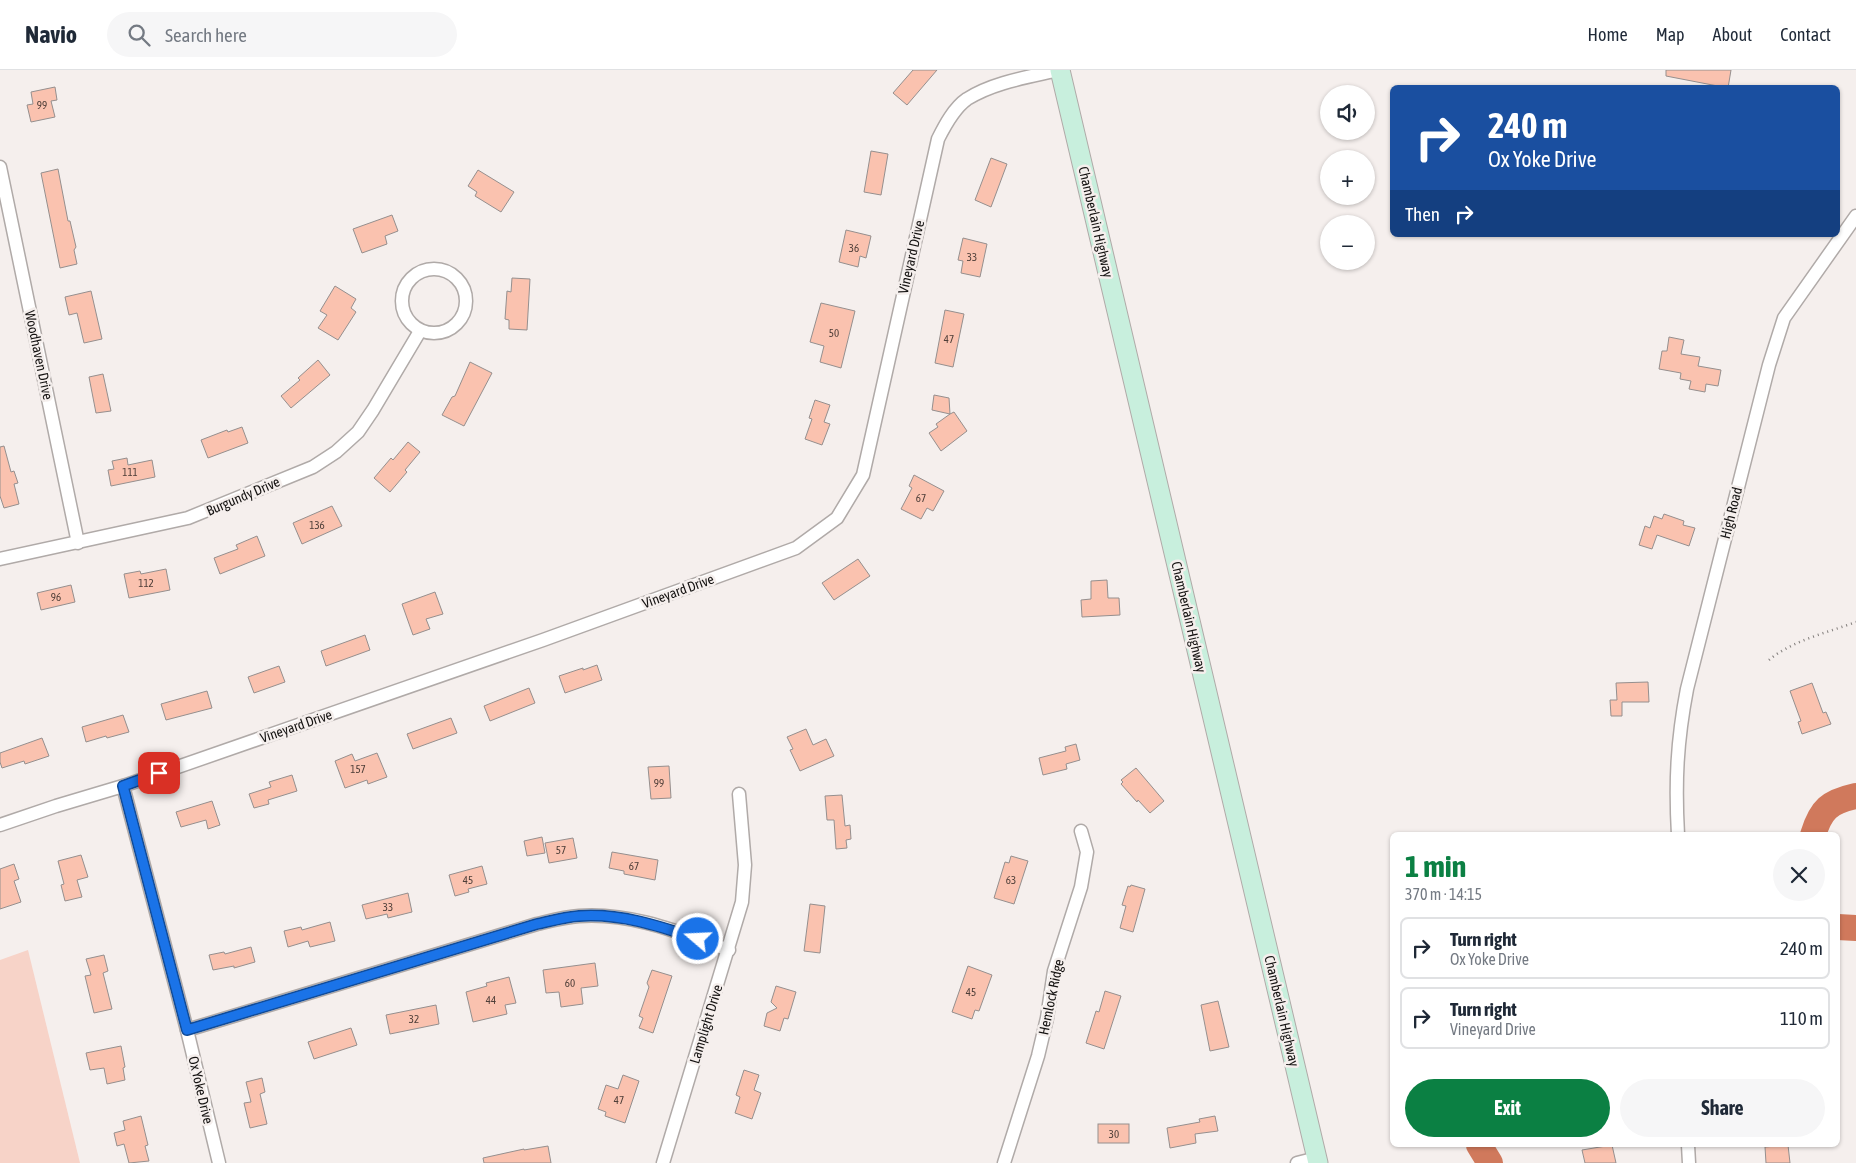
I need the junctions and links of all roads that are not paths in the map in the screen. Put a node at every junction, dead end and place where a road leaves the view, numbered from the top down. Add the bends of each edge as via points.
1 (1060, 70) edge
2 (0, 167) edge
3 (1856, 216) edge
4 (420, 331) junction
5 (78, 543) junction
6 (0, 559) edge
7 (123, 786) junction
8 (739, 794) dead end
9 (0, 825) edge
10 (1081, 831) dead end
11 (1678, 832) edge
12 (729, 950) junction
13 (187, 1030) junction
14 (1688, 1147) edge
15 (1317, 1160) edge
16 (1007, 1162) edge
17 (219, 1163) edge
18 (664, 1163) edge
19 (1297, 1163) edge
20 (1689, 1163) edge

1 - 7 street, Vineyard Drive via 998,85 966,100 948,120 938,139 863,475 837,518 796,548
1 - 15 main road, Chamberlain Highway
2 - 5 street, Woodhaven Drive
3 - 11 street, High Road via 1784,318 1769,365 1687,689 1676,764
4 - 4 street via 432,334 445,332 456,325 463,314 464,290 447,272 435,269 422,271 404,288 401,300 403,313
4 - 5 street, Burgundy Drive via 358,432 313,467 188,518
5 - 6 street, Burgundy Drive
7 - 9 street, Vineyard Drive
7 - 13 street, Ox Yoke Drive
8 - 12 street, Lamplight Drive via 743,893
10 - 16 street, Hemlock Ridge via 1087,852 1081,887 1054,971 1038,1056
12 - 13 street via 651,923 579,916 537,924
12 - 18 street, Lamplight Drive
13 - 17 street, Ox Yoke Drive
14 - 20 street
15 - 19 street

